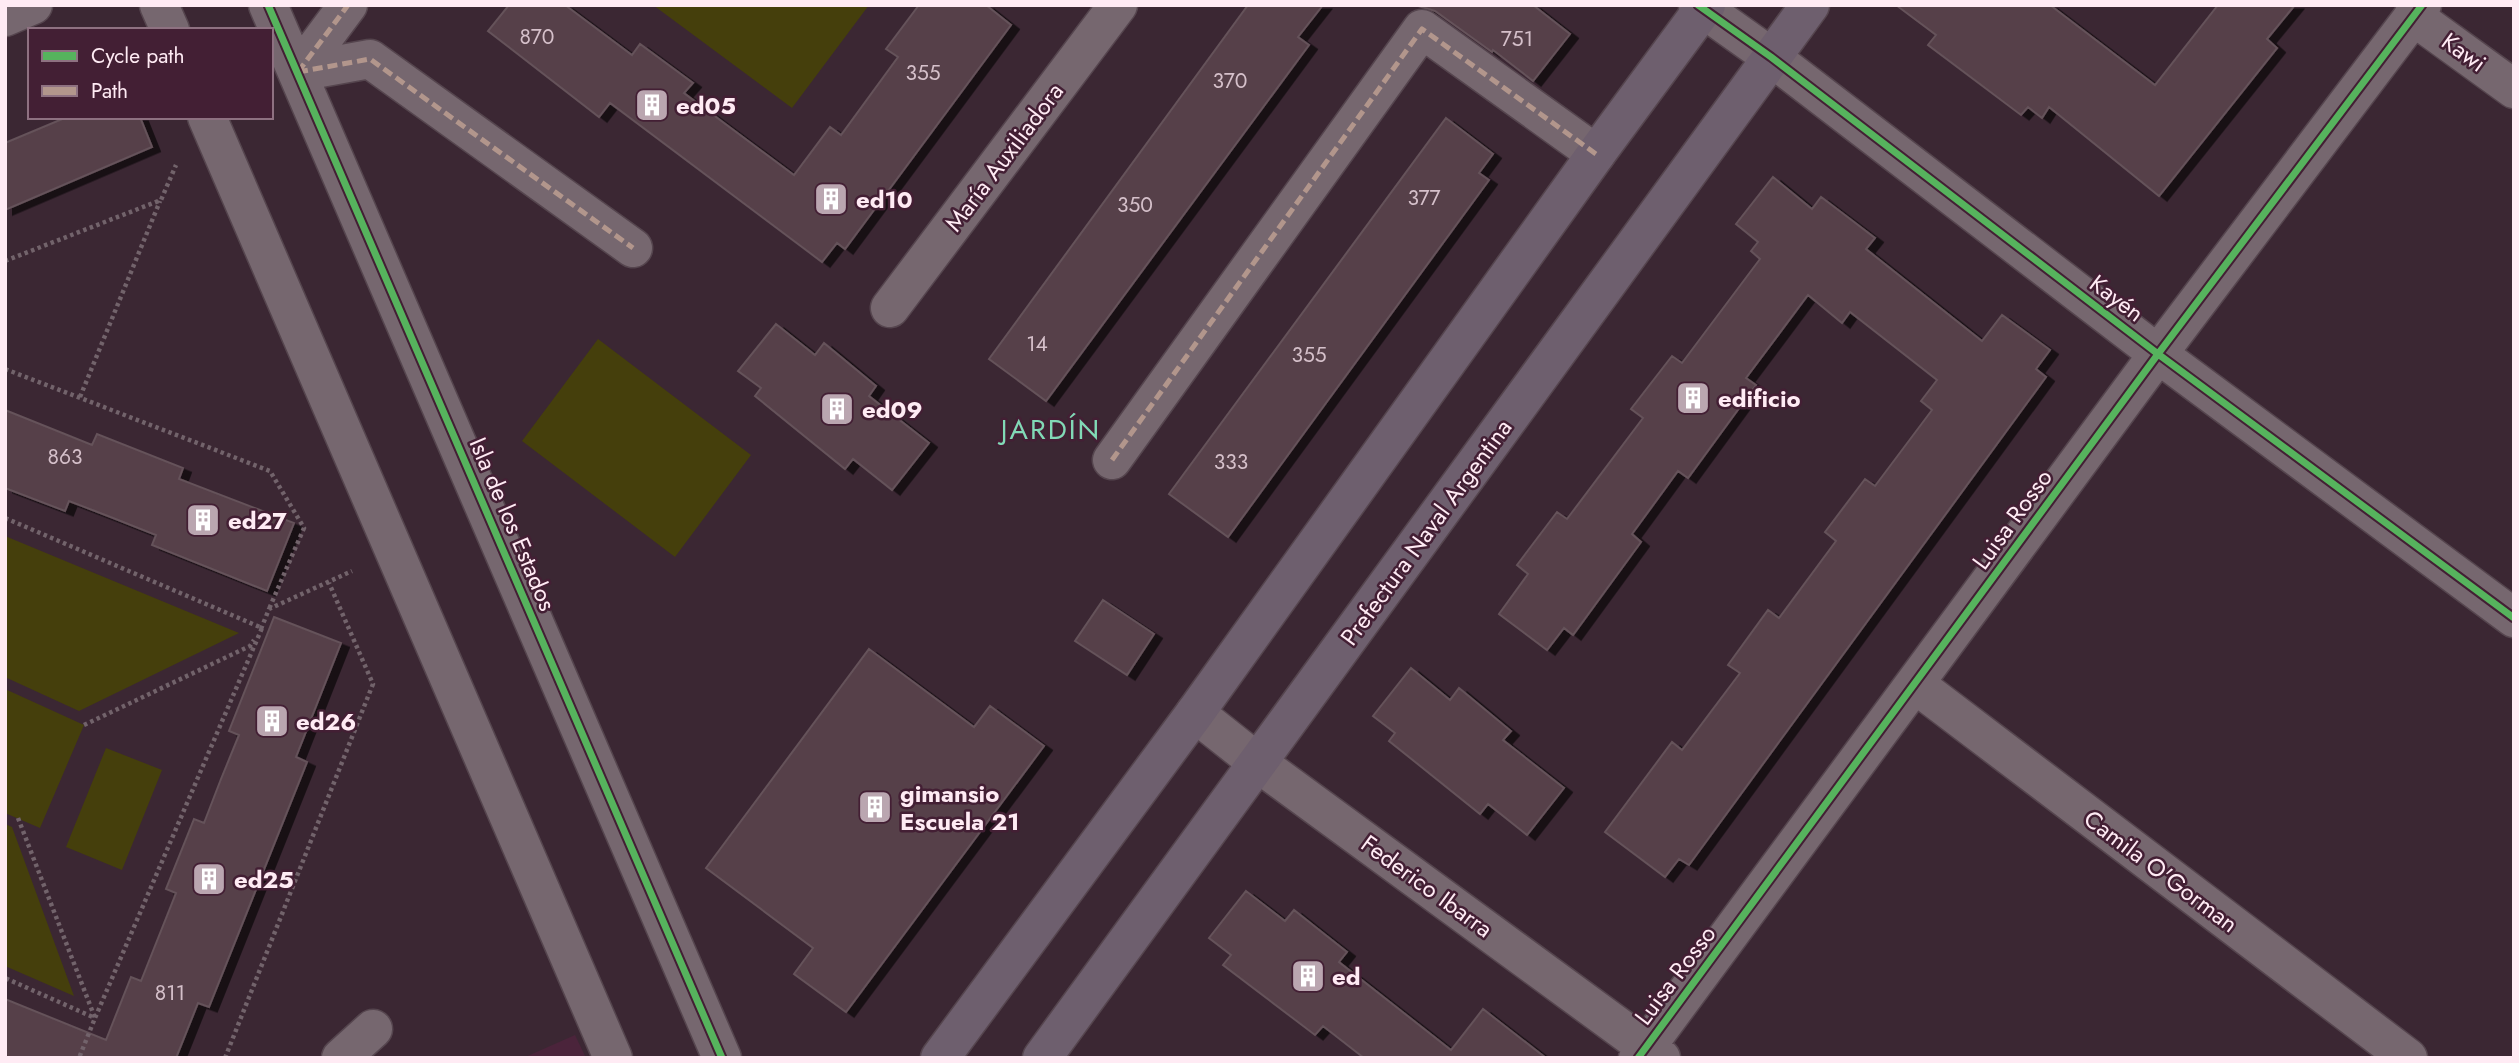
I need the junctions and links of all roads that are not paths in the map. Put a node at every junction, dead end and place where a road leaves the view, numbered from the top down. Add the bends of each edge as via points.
1 (33, 5) edge
2 (159, 5) edge
3 (268, 5) edge
4 (348, 5) edge
5 (1118, 5) edge
6 (1810, 5) edge
7 (1703, 7) edge
8 (2418, 10) edge
9 (5, 18) edge
10 (169, 28) edge
11 (1771, 57) junction
12 (298, 72) junction
13 (2514, 89) edge
14 (209, 119) edge
15 (1596, 154) junction
16 (633, 248) dead end
17 (890, 308) dead end
18 (2158, 354) junction
19 (1112, 460) dead end
20 (2514, 618) edge
21 (1915, 684) junction
22 (1195, 713) junction
23 (1258, 762) junction
24 (373, 1029) dead end
25 (1648, 1054) edge
26 (341, 1058) edge
27 (613, 1058) edge
28 (722, 1058) edge
29 (940, 1058) edge
30 (1042, 1058) edge
31 (2408, 1058) edge

1 - 9 street
2 - 10 street
3 - 12 street, Isla de los Estados
4 - 12 street
5 - 17 street, María Auxiliadora
6 - 11 main road, Prefectura Naval Argentina
7 - 11 street, Kayén
7 - 15 main road
8 - 13 street, Kawi
8 - 18 street, Luisa Rosso
11 - 18 street, Kayén
11 - 23 main road, Prefectura Naval Argentina
12 - 16 street via 370,60
12 - 28 street, Isla de los Estados
14 - 27 street
15 - 19 street via 1422,29
15 - 22 main road
18 - 20 street, Kayén
18 - 21 street, Luisa Rosso
21 - 25 street, Luisa Rosso
21 - 31 street, Camila O'Gorman
22 - 23 street, Federico Ibarra
22 - 29 main road
23 - 25 street, Federico Ibarra
23 - 30 main road, Prefectura Naval Argentina
24 - 26 street

